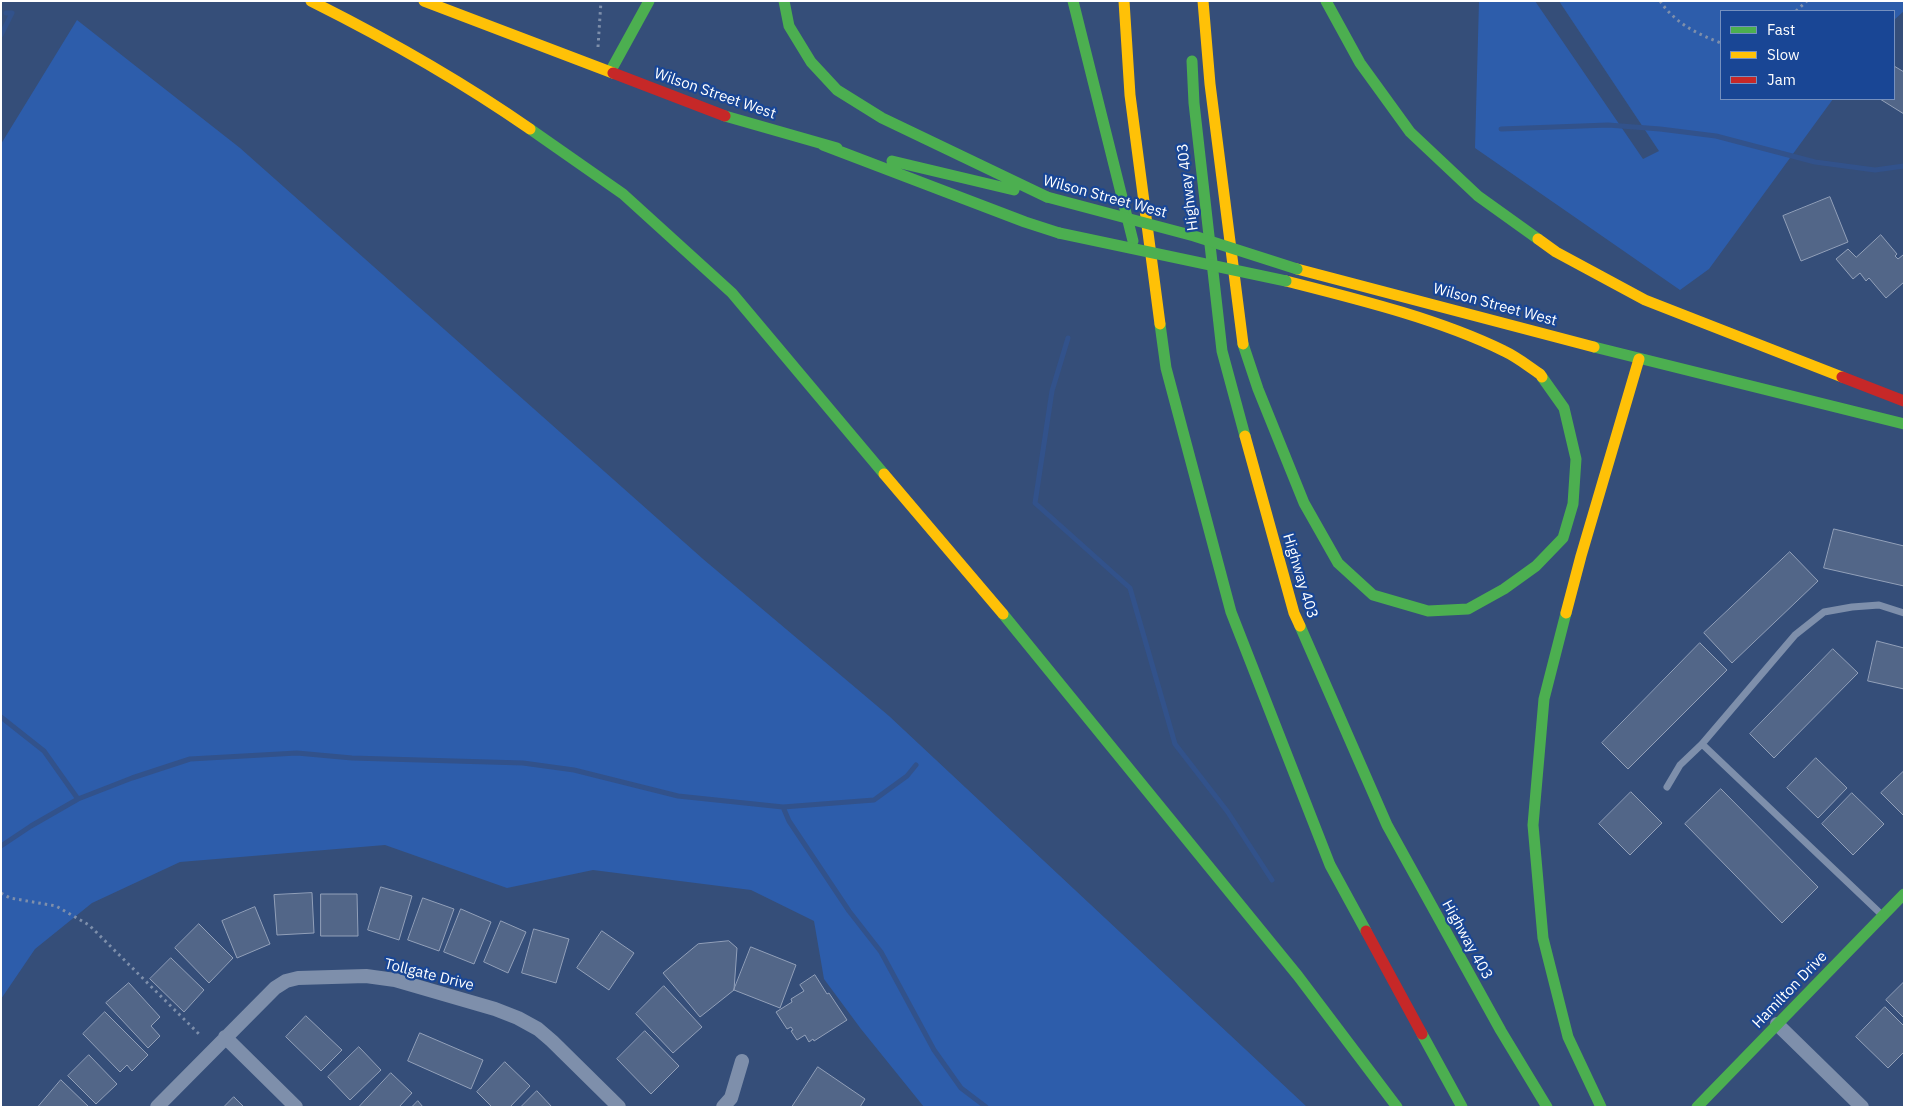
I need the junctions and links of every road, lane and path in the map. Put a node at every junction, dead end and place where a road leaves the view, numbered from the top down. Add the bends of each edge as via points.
1 (311, 1) edge
2 (424, 1) edge
3 (601, 1) edge
4 (649, 1) edge
5 (784, 1) edge
6 (1073, 1) edge
7 (1124, 1) edge
8 (1202, 1) edge
9 (1326, 1) edge
10 (1660, 1) edge
11 (1807, 1) edge
12 (1797, 10) edge
13 (1720, 44) edge
14 (1192, 47) dead end
15 (596, 67) junction
16 (610, 72) junction
17 (823, 145) junction
18 (1048, 197) junction
19 (1138, 262) dead end
20 (1143, 282) dead end
21 (1640, 359) junction
22 (1166, 368) junction
23 (1904, 401) edge
24 (1904, 424) edge
25 (1904, 613) edge
26 (1702, 744) junction
27 (1667, 787) dead end
28 (1, 893) edge
29 (1904, 894) edge
30 (1883, 915) junction
31 (1777, 1024) junction
32 (199, 1034) dead end
33 (225, 1038) junction
34 (742, 1061) dead end
35 (157, 1107) edge
36 (296, 1107) edge
37 (619, 1107) edge
38 (723, 1107) edge
39 (1397, 1107) edge
40 (1462, 1107) edge
41 (1547, 1107) edge
42 (1601, 1107) edge
43 (1697, 1107) edge
44 (1862, 1107) edge

1 - 39 main road via 361,26 490,101 623,194 732,293 1055,676 1298,976
2 - 15 main road, Wilson Street West
3 - 15 path
4 - 16 main road
5 - 18 main road via 789,26 811,62 837,90 882,118
6 - 19 main road
7 - 22 main road via 1130,95
8 - 17 main road, bridge via 1210,84 1242,338 1258,389 1304,503 1338,563 1373,595 1428,611 1468,609 1536,566 1563,538 1573,504 1576,459 1564,408 1540,374 1506,352 1456,330 1286,281 1059,233
9 - 23 main road via 1360,63 1410,132 1478,196 1556,252 1645,300
10 - 13 path via 1668,12 1693,32
11 - 12 path
14 - 41 main road, Highway 403 via 1194,103 1222,351 1294,613 1387,825 1501,1032
15 - 16 main road, Wilson Street West
16 - 17 main road, Wilson Street West via 725,116
17 - 18 main road, Wilson Street West
18 - 21 main road, Wilson Street West, bridge via 1194,236 1297,269
20 - 22 main road
21 - 24 main road, Wilson Street West
21 - 42 main road via 1544,699 1533,825 1543,938 1568,1037
22 - 40 main road via 1231,612 1330,865
25 - 26 lane via 1879,605 1824,612 1796,635
26 - 27 lane via 1680,765
26 - 30 lane
28 - 32 path via 10,898 56,906 89,925
29 - 30 main road, Hamilton Drive
30 - 31 main road, Hamilton Drive
31 - 43 main road, Hamilton Drive
31 - 44 street
33 - 35 street, Tollgate Drive
33 - 36 street
33 - 37 street, Tollgate Drive via 274,988 286,981 366,976 395,980 495,1009 538,1029
34 - 38 street via 731,1098

